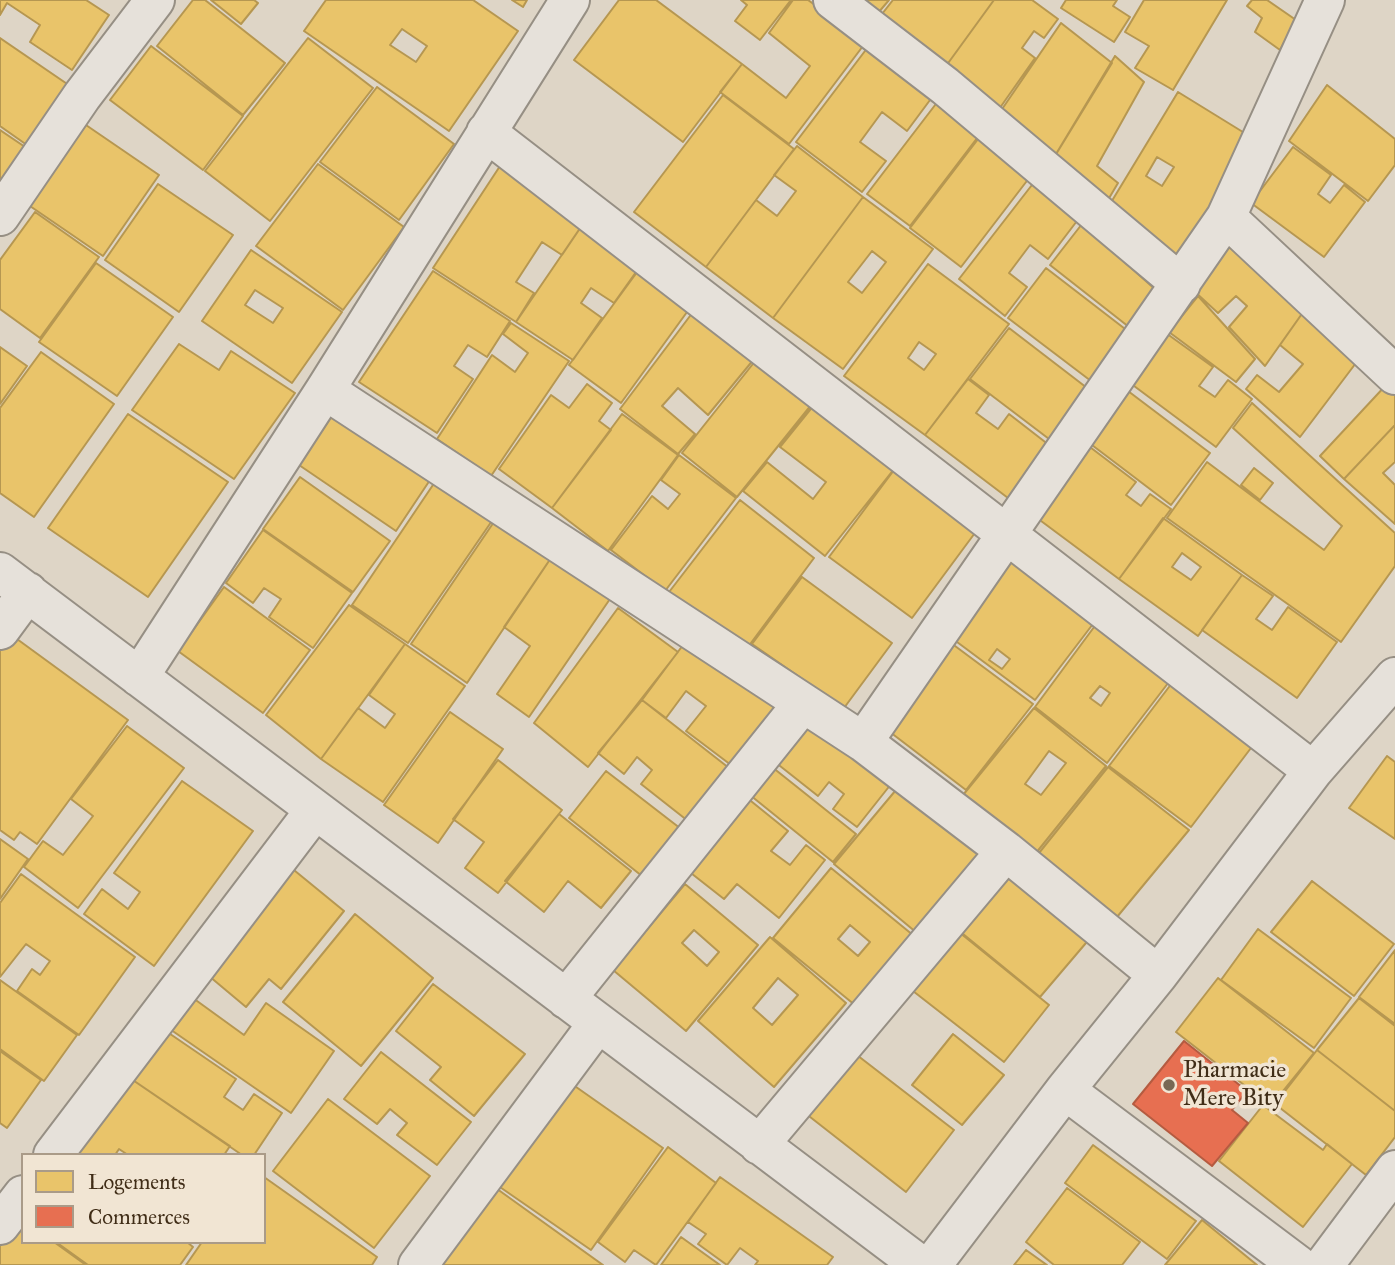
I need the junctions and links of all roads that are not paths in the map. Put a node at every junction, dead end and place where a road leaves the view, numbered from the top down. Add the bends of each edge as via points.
1 (155, 0) edge
2 (570, 0) edge
3 (833, 0) edge
4 (1320, 2) edge
5 (486, 132) junction
6 (0, 216) edge
7 (1226, 217) junction
8 (1181, 284) junction
9 (1395, 375) edge
10 (325, 390) junction
11 (1006, 533) junction
12 (14, 582) edge
13 (0, 630) edge
14 (139, 677) junction
15 (1395, 677) edge
16 (803, 703) junction
17 (863, 742) junction
18 (1313, 771) junction
19 (315, 810) junction
20 (1006, 851) junction
21 (1158, 975) junction
22 (566, 999) junction
23 (598, 1023) junction
24 (1065, 1090) junction
25 (759, 1145) junction
26 (55, 1153) edge
27 (1395, 1170) edge
28 (21, 1198) edge
29 (0, 1225) edge
30 (418, 1265) edge
31 (919, 1265) edge
32 (932, 1265) edge
33 (1298, 1265) edge
34 (1324, 1265) edge

1 - 6 street
2 - 5 street
3 - 8 street via 945,86
4 - 7 street
5 - 10 street
5 - 11 street
7 - 8 street
7 - 9 street
8 - 11 street
10 - 14 street
10 - 16 street
11 - 17 street
11 - 18 street
12 - 13 street
12 - 14 street
14 - 19 street
15 - 18 street
16 - 17 street
16 - 22 street
17 - 20 street
18 - 21 street
19 - 22 street
19 - 26 street
20 - 21 street
20 - 25 street
21 - 24 street
22 - 23 street
23 - 25 street
23 - 30 street
24 - 32 street
24 - 33 street
25 - 31 street
27 - 34 street
28 - 29 street

